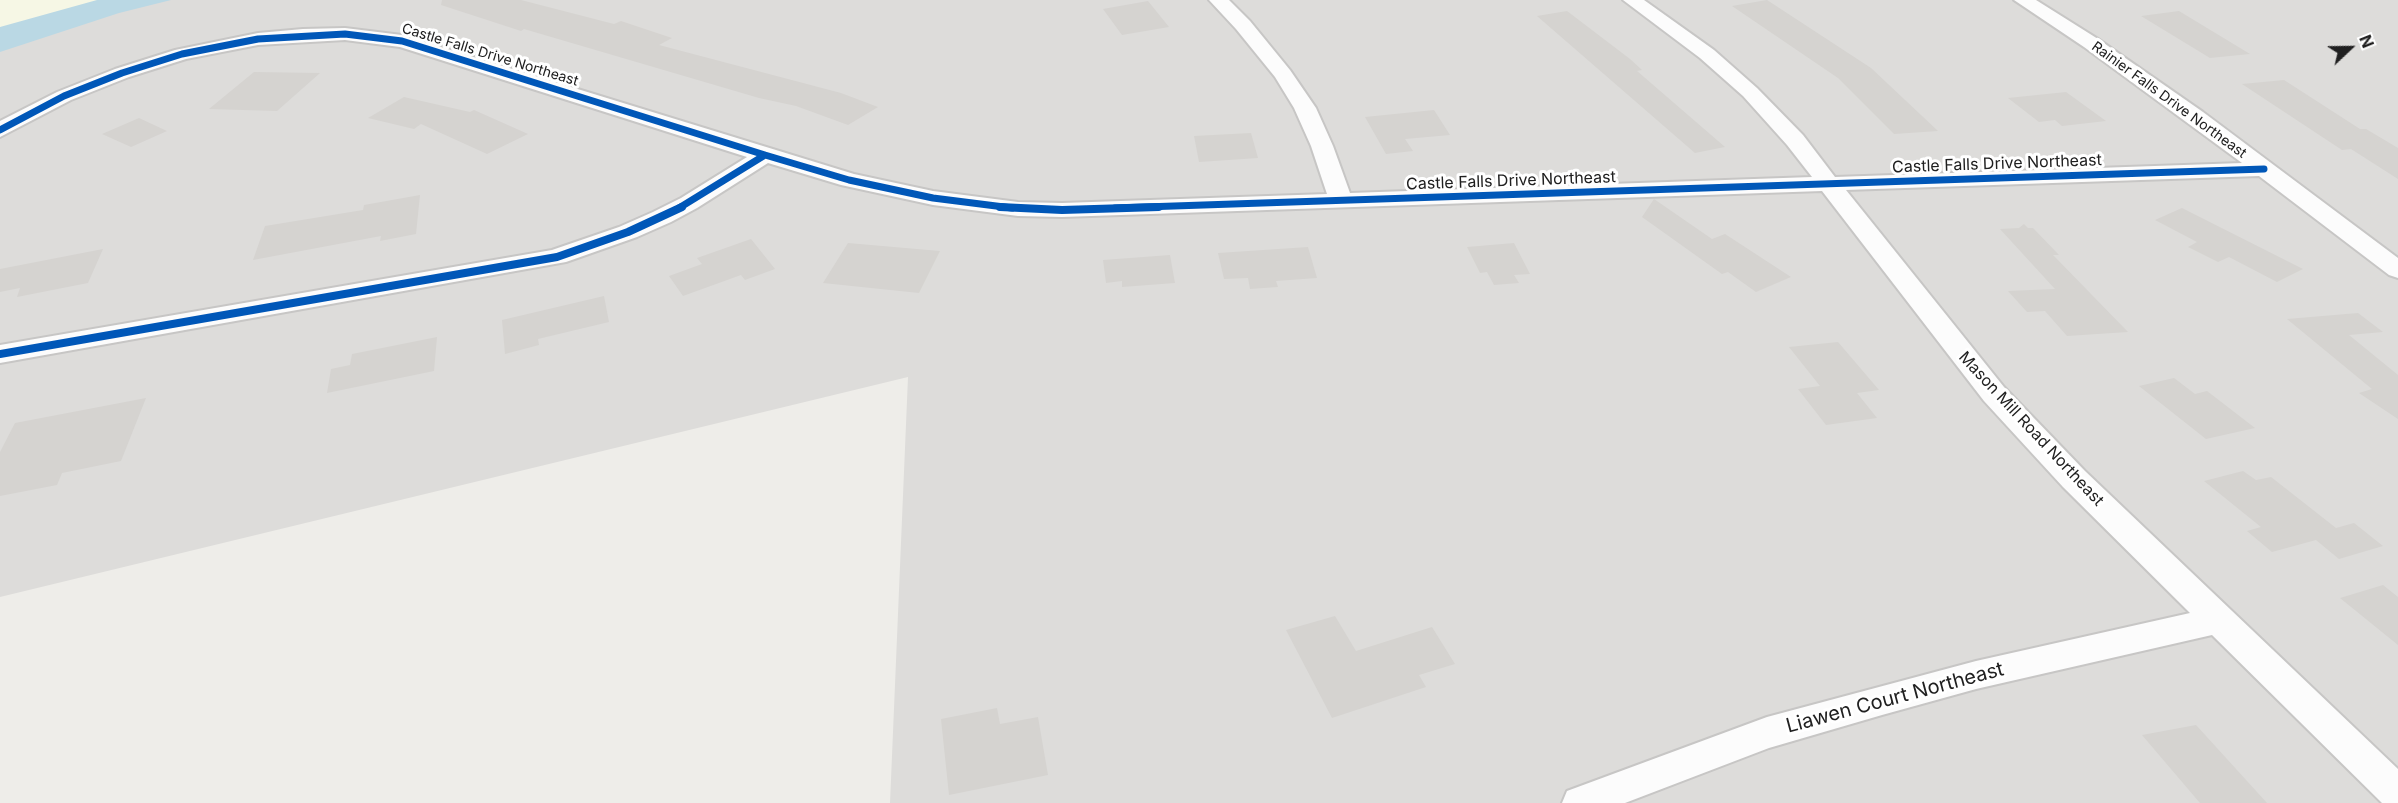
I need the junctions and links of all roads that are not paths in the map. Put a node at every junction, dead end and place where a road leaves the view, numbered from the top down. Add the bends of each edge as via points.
1 (1218, 0) edge
2 (1632, 0) edge
3 (2023, 0) edge
4 (0, 130) edge
5 (765, 155) junction
6 (2264, 169) junction
7 (1831, 185) junction
8 (1341, 201) junction
9 (2398, 270) edge
10 (0, 354) edge
11 (2217, 620) junction
12 (2398, 794) edge
13 (1581, 803) edge

1 - 8 street via 1283,74 1305,108
2 - 7 street, Mason Mill Road Northeast via 1707,54 1750,92
3 - 6 street, Rainier Falls Drive Northeast via 2110,57
4 - 5 street, Castle Falls Drive Northeast via 64,96 182,54 258,39 345,34 402,41
5 - 8 street, Castle Falls Drive Northeast via 896,191 1018,209
5 - 10 street via 662,217 557,257
6 - 7 street, Castle Falls Drive Northeast
6 - 9 street, Rainier Falls Drive Northeast
7 - 8 street, Castle Falls Drive Northeast
7 - 11 street, Mason Mill Road Northeast via 1994,394
11 - 12 street, Mason Mill Road Northeast
11 - 13 street, Liawen Court Northeast via 1870,703 1767,734

